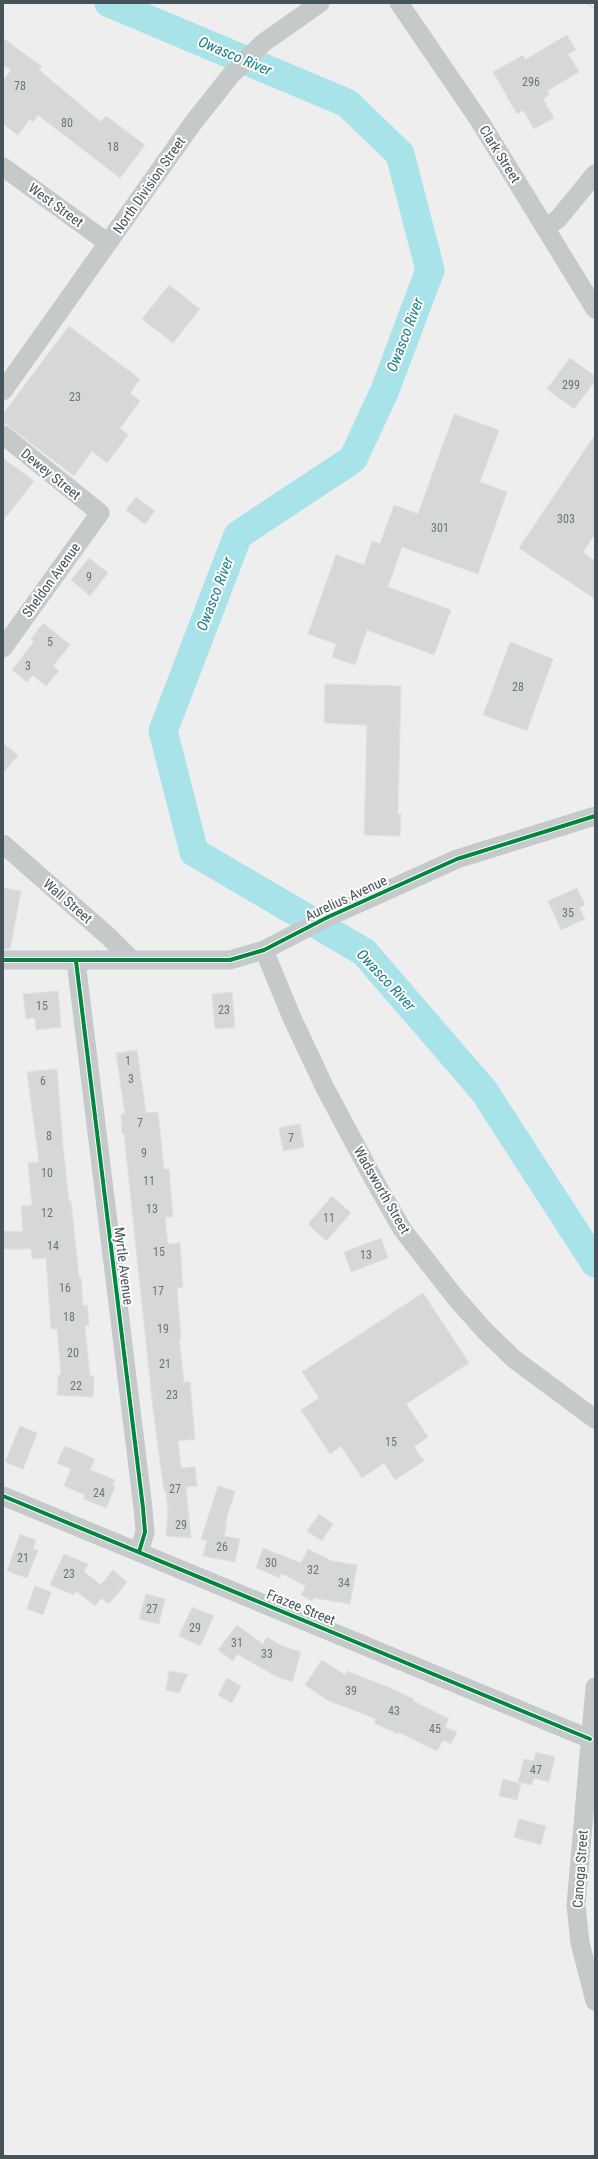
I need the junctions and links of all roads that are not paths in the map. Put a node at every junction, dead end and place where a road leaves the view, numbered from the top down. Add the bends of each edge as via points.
1 (399, 3) edge
2 (318, 4) edge
3 (3, 167) edge
4 (595, 174) edge
5 (546, 228) junction
6 (108, 243) junction
7 (595, 310) edge
8 (3, 391) edge
9 (3, 435) edge
10 (100, 513) joint
11 (3, 648) edge
12 (595, 816) edge
13 (3, 844) edge
14 (270, 947) junction
15 (3, 960) edge
16 (132, 960) junction
17 (76, 961) junction
18 (595, 1419) edge
19 (3, 1496) edge
20 (139, 1552) junction
21 (595, 1687) edge
22 (590, 1739) junction
23 (595, 2002) edge

1 - 5 street, Clark Street via 479,120
2 - 6 street, North Division Street via 248,56 193,123
3 - 6 street, West Street
4 - 5 street via 558,220
5 - 7 street, Clark Street
6 - 8 street, North Division Street
9 - 10 street, Dewey Street
10 - 11 street, Sheldon Avenue
12 - 14 street, Aurelius Avenue via 457,859 328,917
13 - 16 street, Wall Street
14 - 16 street, Aurelius Avenue via 230,960
14 - 18 street, Wadsworth Street via 292,1018 325,1088 402,1229 485,1331 514,1359
15 - 17 street, Aurelius Avenue
16 - 17 street, Aurelius Avenue
17 - 20 street, Myrtle Avenue via 143,1508 145,1532
19 - 20 street, Frazee Street
20 - 22 street, Frazee Street
21 - 22 street, Canoga Street
22 - 23 street, Canoga Street via 576,1905 580,1943

